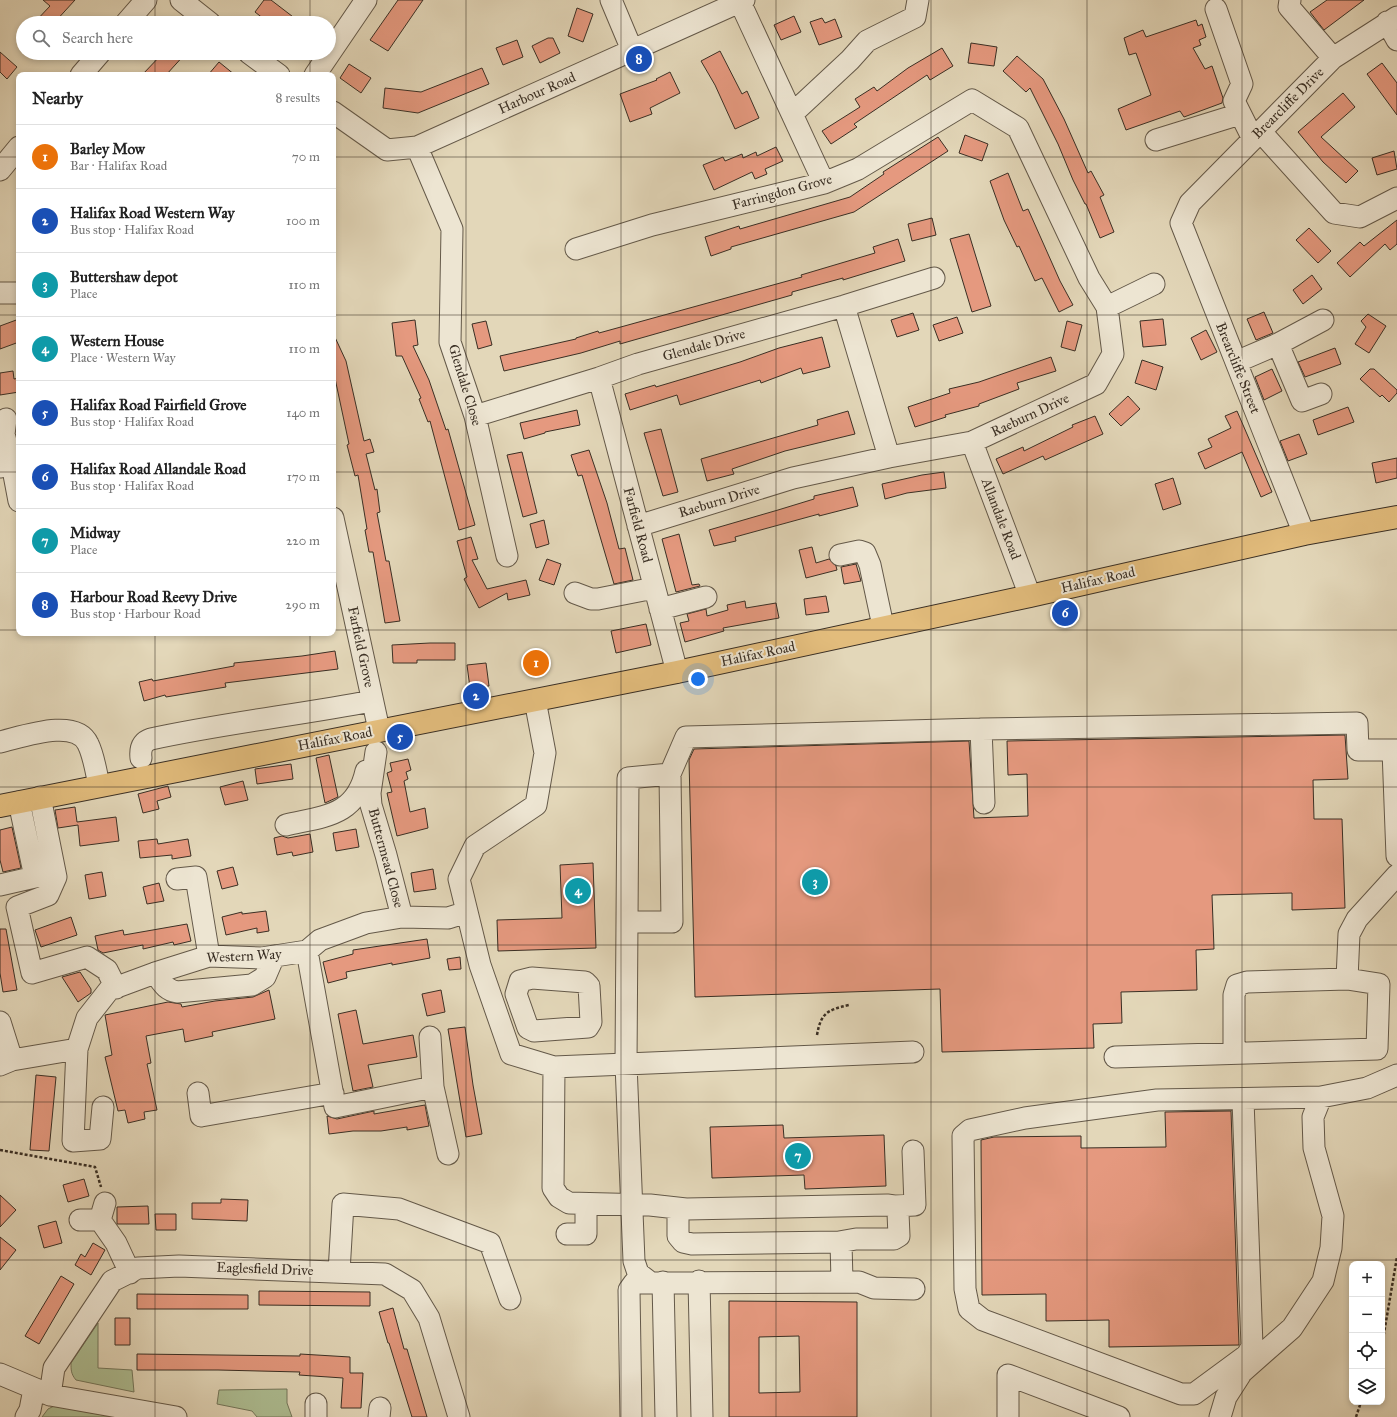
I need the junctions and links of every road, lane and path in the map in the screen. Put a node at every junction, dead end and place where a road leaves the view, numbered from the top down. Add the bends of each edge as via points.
1 (146, 0) edge
2 (181, 0) edge
3 (366, 0) edge
4 (611, 0) edge
5 (918, 0) edge
6 (1290, 0) edge
7 (742, 1) edge
8 (1216, 9) dead end
9 (132, 16) edge
10 (201, 16) edge
11 (1394, 26) edge
12 (336, 44) edge
13 (632, 50) junction
14 (1333, 58) junction
15 (94, 60) edge
16 (256, 60) edge
17 (325, 60) edge
18 (84, 72) edge
19 (268, 72) edge
20 (317, 72) edge
21 (972, 100) joint
22 (336, 114) edge
23 (792, 114) junction
24 (1240, 114) junction
25 (1257, 135) junction
26 (1156, 140) dead end
27 (417, 147) junction
28 (824, 183) junction
29 (1397, 198) edge
30 (1190, 203) joint
31 (576, 249) dead end
32 (934, 278) dead end
33 (1154, 284) dead end
34 (0, 293) edge
35 (16, 293) edge
36 (844, 306) junction
37 (1107, 307) junction
38 (1323, 320) dead end
39 (1278, 344) junction
40 (1236, 362) junction
41 (600, 378) junction
42 (1320, 394) dead end
43 (475, 416) junction
44 (6, 419) dead end
45 (972, 442) junction
46 (888, 457) junction
47 (10, 465) edge
48 (16, 489) edge
49 (1397, 517) edge
50 (638, 526) junction
51 (1304, 534) junction
52 (336, 548) edge
53 (840, 555) dead end
54 (507, 556) dead end
55 (339, 577) edge
56 (654, 588) junction
57 (575, 593) dead end
58 (1030, 596) junction
59 (706, 597) dead end
60 (660, 609) junction
61 (883, 626) junction
62 (677, 672) junction
63 (535, 700) junction
64 (372, 701) junction
65 (981, 729) junction
66 (371, 731) junction
67 (0, 742) edge
68 (1395, 750) edge
69 (376, 752) dead end
70 (141, 758) dead end
71 (670, 774) junction
72 (100, 785) junction
73 (40, 797) junction
74 (984, 803) dead end
75 (9, 804) edge
76 (286, 825) dead end
77 (1397, 856) edge
78 (1397, 875) edge
79 (177, 879) dead end
80 (0, 885) edge
81 (467, 912) junction
82 (402, 917) junction
83 (627, 922) junction
84 (307, 951) junction
85 (209, 956) junction
86 (274, 956) junction
87 (155, 973) junction
88 (1347, 979) junction
89 (116, 988) junction
90 (516, 994) dead end
91 (491, 995) junction
92 (849, 1005) dead end
93 (0, 1022) edge
94 (817, 1035) dead end
95 (430, 1037) dead end
96 (77, 1049) junction
97 (913, 1052) dead end
98 (1234, 1054) junction
99 (1115, 1057) dead end
100 (6, 1063) edge
101 (626, 1064) junction
102 (554, 1067) junction
103 (1397, 1075) edge
104 (433, 1087) junction
105 (198, 1093) dead end
106 (333, 1093) junction
107 (1320, 1097) junction
108 (1243, 1100) junction
109 (103, 1107) dead end
110 (0, 1150) edge
111 (913, 1151) dead end
112 (448, 1154) dead end
113 (586, 1204) junction
114 (625, 1205) junction
115 (894, 1206) junction
116 (686, 1208) junction
117 (95, 1215) joint
118 (585, 1234) dead end
119 (841, 1242) junction
120 (1397, 1257) edge
121 (339, 1272) junction
122 (130, 1273) junction
123 (699, 1281) junction
124 (842, 1281) junction
125 (657, 1282) junction
126 (914, 1289) dead end
127 (510, 1299) dead end
128 (1384, 1333) edge
129 (0, 1374) edge
130 (42, 1392) junction
131 (1360, 1405) edge
132 (26, 1417) edge
133 (176, 1417) edge
134 (459, 1417) edge
135 (631, 1417) edge
136 (666, 1417) edge
137 (702, 1417) edge
138 (1008, 1417) edge
139 (1119, 1417) edge
140 (1220, 1417) edge
141 (1356, 1417) edge

1 - 9 street
2 - 10 street
3 - 12 street
4 - 13 street
5 - 23 street via 915,17 866,41 850,60
6 - 14 street via 1289,6
7 - 13 street, Harbour Road
7 - 23 street
8 - 24 street via 1242,84 1234,101
11 - 14 street, Brearcliffe Drive
13 - 27 street, Harbour Road
14 - 25 street, Brearcliffe Drive
15 - 18 street
16 - 19 street
17 - 20 street
21 - 28 street, Farringdon Grove via 858,169
21 - 37 street, Raeburn Drive via 1018,128 1089,278
22 - 27 street, Harbour Road via 387,150
23 - 28 street
24 - 25 street
24 - 26 street
25 - 29 street via 1334,213 1360,217
25 - 30 street, Brearcliffe Drive
27 - 43 street, Glendale Close via 452,229 450,342
28 - 31 street, Farringdon Grove via 652,225
30 - 40 street, Brearcliffe Street via 1181,224
32 - 36 street, Glendale Drive
33 - 37 street
34 - 35 street
36 - 41 street, Glendale Drive via 638,364
36 - 46 street
37 - 45 street, Raeburn Drive via 1113,354 1096,384
38 - 39 street
39 - 40 street
39 - 42 street via 1302,401
40 - 51 street, Brearcliffe Street
41 - 43 street, Glendale Drive
41 - 50 street, Farfield Road
43 - 54 street, Glendale Close
44 - 47 street via 4,434
45 - 46 street, Raeburn Drive
45 - 58 street, Allandale Road
46 - 50 street, Raeburn Drive via 793,478
47 - 48 street
49 - 51 highway, Halifax Road
50 - 56 street, Farfield Road
51 - 58 highway, Halifax Road
52 - 55 street, Farfield Grove
53 - 61 street via 859,551 865,553
55 - 64 street, Farfield Grove
56 - 57 street via 598,599
56 - 60 street, Farfield Road
58 - 61 highway, Halifax Road
59 - 60 street
60 - 62 street, Farfield Road
61 - 62 highway, Halifax Road
62 - 63 highway, Halifax Road
63 - 66 highway, Halifax Road
63 - 81 street via 544,753 536,805 474,846 459,879
64 - 66 street, Farfield Grove
64 - 70 street via 151,739 140,749
65 - 68 street via 1357,723 1358,750
65 - 71 street via 686,736
65 - 74 street
66 - 72 highway, Halifax Road
66 - 76 street, Farfield Grove via 362,786 352,802 336,813
67 - 72 street via 64,729 76,732 88,744
68 - 77 street
69 - 82 street, Buttermead Close via 370,793 371,805
71 - 83 street via 628,778
71 - 83 street via 672,922
72 - 73 highway, Halifax Road
73 - 75 highway, Halifax Road
73 - 89 street via 56,876 48,895 18,907 32,973 87,957 107,970
75 - 80 street via 35,876
78 - 88 street via 1357,918 1349,934
79 - 85 street via 196,876
81 - 82 street, Western Way via 448,918
81 - 91 street via 480,965
82 - 84 street, Western Way via 366,923 320,940
83 - 101 street
84 - 86 street, Western Way
84 - 106 street
85 - 86 street, Western Way
85 - 87 street, Western Way
86 - 87 street via 264,976 252,984 177,992 165,987
87 - 89 street, Western Way
88 - 98 street via 1247,982 1237,985 1234,995
88 - 98 street via 1379,984 1377,1049
89 - 96 street, Western Way via 109,990 87,1018
90 - 91 street
91 - 102 street via 511,1054
92 - 94 path via 826,1012 819,1022
93 - 100 street
95 - 104 street
96 - 100 street
96 - 109 street, Western Way via 73,1141 100,1139
97 - 101 street
98 - 99 street
101 - 102 street
101 - 114 street
102 - 113 street via 553,1188 559,1197 569,1203
103 - 107 street via 1367,1088
104 - 106 street via 335,1107
104 - 112 street
105 - 106 street via 201,1116
107 - 108 street
107 - 140 street via 1313,1116 1314,1148 1333,1216 1331,1248 1322,1281 1292,1328 1242,1372 1226,1397
108 - 108 street via 1157,1100 1025,1118 970,1130 963,1136 965,1289 969,1308 983,1320 1182,1394 1194,1394 1247,1355 1252,1346
110 - 117 path via 95,1167
111 - 115 street via 915,1205
113 - 114 street
113 - 118 street
114 - 116 street
114 - 125 street via 635,1268 642,1276
115 - 116 street
115 - 119 street via 898,1213 899,1236 894,1239 856,1239
116 - 119 street via 678,1212 678,1236 687,1244
117 - 122 street via 116,1243
119 - 124 street
120 - 128 path
121 - 122 street, Eaglesfield Drive via 179,1266 138,1268
121 - 127 street via 343,1204 399,1208 490,1243
121 - 134 street, Eaglesfield Drive via 385,1274 412,1290 429,1318
122 - 130 street, Eaglesfield Drive via 112,1281 54,1368
123 - 124 street
123 - 125 street
123 - 137 street
124 - 126 street via 859,1282 874,1288
125 - 135 street via 634,1283 629,1290
125 - 136 street
129 - 130 street
130 - 132 street, Eaglesfield Drive
130 - 133 street
131 - 141 path
138 - 139 street via 1008,1375

